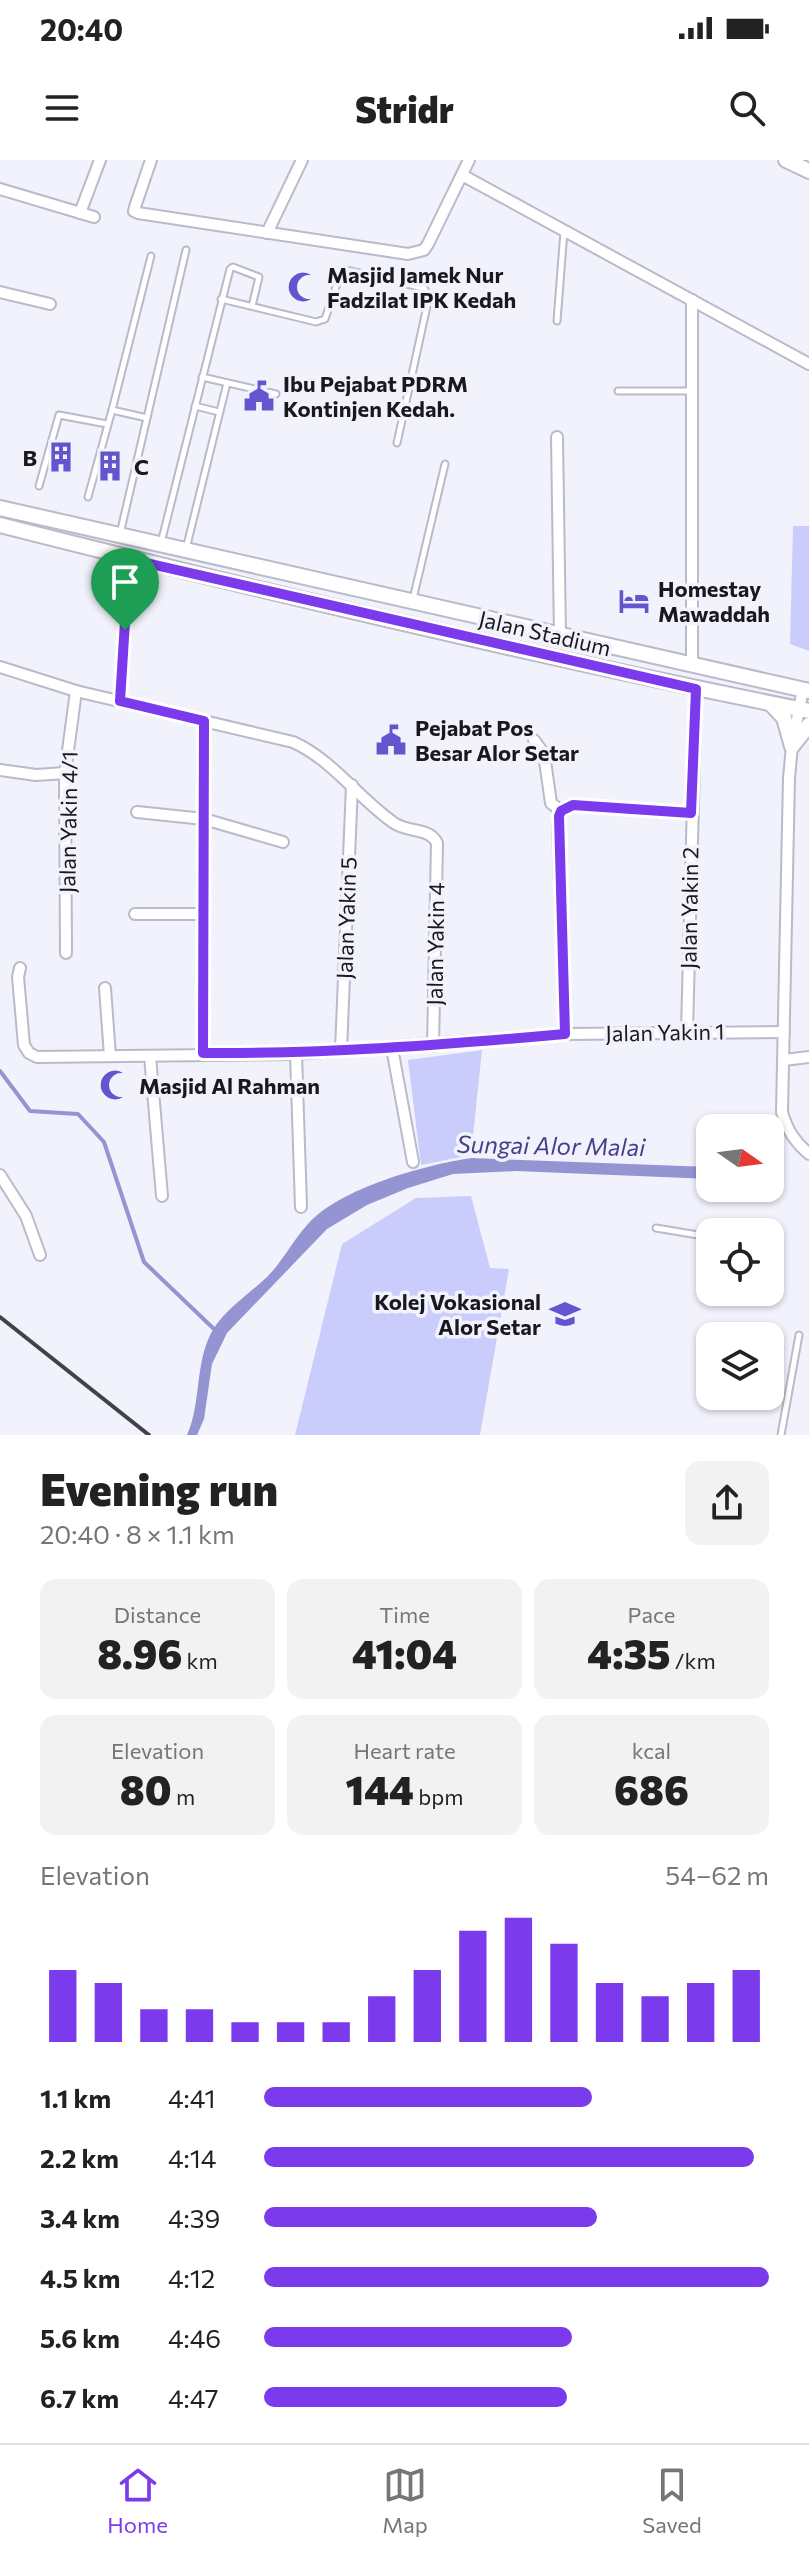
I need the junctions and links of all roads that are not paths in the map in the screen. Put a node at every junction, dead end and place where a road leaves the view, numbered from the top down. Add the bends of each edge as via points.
1 (100, 160) edge
2 (151, 160) edge
3 (302, 160) edge
4 (469, 160) edge
5 (786, 160) edge
6 (809, 171) edge
7 (462, 175) junction
8 (0, 189) edge
9 (80, 213) junction
10 (94, 217) dead end
11 (564, 230) junction
12 (267, 233) junction
13 (186, 250) dead end
14 (151, 256) dead end
15 (0, 292) edge
16 (221, 299) junction
17 (692, 300) junction
18 (50, 304) dead end
19 (252, 306) junction
20 (557, 321) dead end
21 (809, 364) edge
22 (202, 377) junction
23 (227, 383) junction
24 (618, 391) dead end
25 (692, 391) junction
26 (276, 394) dead end
27 (195, 406) junction
28 (112, 410) junction
29 (219, 412) junction
30 (147, 418) junction
31 (107, 424) junction
32 (557, 437) dead end
33 (397, 443) dead end
34 (445, 464) dead end
35 (39, 486) dead end
36 (88, 497) dead end
37 (0, 508) edge
38 (0, 525) edge
39 (120, 535) junction
40 (161, 544) junction
41 (185, 550) junction
42 (129, 559) junction
43 (412, 603) junction
44 (560, 636) junction
45 (692, 666) junction
46 (0, 667) edge
47 (696, 689) junction
48 (806, 690) edge
49 (76, 691) junction
50 (120, 701) junction
51 (771, 704) junction
52 (804, 710) edge
53 (204, 721) junction
54 (809, 725) edge
55 (534, 740) dead end
56 (792, 746) junction
57 (0, 770) edge
58 (65, 773) junction
59 (352, 785) junction
60 (561, 811) junction
61 (137, 812) dead end
62 (691, 813) junction
63 (204, 819) junction
64 (283, 842) dead end
65 (135, 914) dead end
66 (203, 914) junction
67 (66, 953) dead end
68 (20, 968) dead end
69 (105, 988) dead end
70 (687, 1031) junction
71 (784, 1032) junction
72 (565, 1034) junction
73 (433, 1046) junction
74 (392, 1048) junction
75 (341, 1050) junction
76 (203, 1053) junction
77 (296, 1054) junction
78 (110, 1056) junction
79 (150, 1056) junction
80 (809, 1057) edge
81 (784, 1060) junction
82 (809, 1154) edge
83 (413, 1162) dead end
84 (0, 1175) edge
85 (162, 1196) dead end
86 (301, 1207) dead end
87 (656, 1228) dead end
88 (696, 1235) edge
89 (40, 1255) dead end
90 (799, 1335) dead end
91 (781, 1435) edge

1 - 9 street
2 - 12 street via 134,211
3 - 12 street
4 - 7 street
5 - 6 main road
7 - 11 street
7 - 12 street via 432,238 416,254
8 - 9 street
9 - 10 street
11 - 17 street
11 - 20 lane
13 - 30 lane
14 - 28 lane
15 - 18 street
16 - 19 lane
16 - 19 lane via 233,267 259,277
16 - 22 lane
17 - 21 street
17 - 25 street
19 - 33 lane via 322,321 346,270 428,291
22 - 23 lane
22 - 27 lane
23 - 26 lane
23 - 29 lane
24 - 25 lane
25 - 45 street
27 - 29 lane
27 - 40 lane
28 - 30 lane
28 - 31 lane
29 - 41 lane
30 - 39 lane
31 - 35 lane via 59,415
31 - 36 lane
32 - 44 street
34 - 43 lane
37 - 39 main road, Jalan Stadium
38 - 42 main road, Jalan Stadium
39 - 40 main road, Jalan Stadium
40 - 41 main road, Jalan Stadium
41 - 43 main road, Jalan Stadium
42 - 47 main road, Jalan Stadium
42 - 50 street
43 - 44 main road, Jalan Stadium
44 - 45 main road, Jalan Stadium
45 - 48 main road, Jalan Stadium
46 - 49 street
47 - 51 main road, Jalan Stadium
47 - 62 street, Jalan Yakin 2
48 - 52 street
49 - 50 street
49 - 58 street, Jalan Yakin 4/1
50 - 53 street
51 - 52 main road, Jalan Stadium
51 - 56 main road via 784,718
52 - 56 street
53 - 59 street via 303,746
53 - 63 street
54 - 56 main road
55 - 60 street via 544,754 551,803
56 - 71 street
57 - 58 street
58 - 67 street, Jalan Yakin 4/1
59 - 73 street, Jalan Yakin 4 via 392,822 429,833 437,843
59 - 75 street, Jalan Yakin 5
60 - 62 street via 573,805
60 - 72 street
61 - 63 street
62 - 70 street, Jalan Yakin 2
63 - 64 street
63 - 66 street
65 - 66 street
66 - 76 street
68 - 78 street, Jalan Yakin 1 via 24,1045 29,1053
69 - 78 street
70 - 71 street, Jalan Yakin 1
70 - 72 street, Jalan Yakin 1
71 - 81 street
72 - 73 street, Jalan Yakin 1
73 - 74 street, Jalan Yakin 1
74 - 75 street, Jalan Yakin 1
74 - 83 street
75 - 77 street, Jalan Yakin 1
76 - 77 street, Jalan Yakin 1
76 - 79 street, Jalan Yakin 1
77 - 86 street
78 - 79 street, Jalan Yakin 1
79 - 85 street
80 - 81 street
81 - 82 street via 782,1112 786,1126
84 - 89 street via 26,1216
87 - 88 lane
90 - 91 lane

